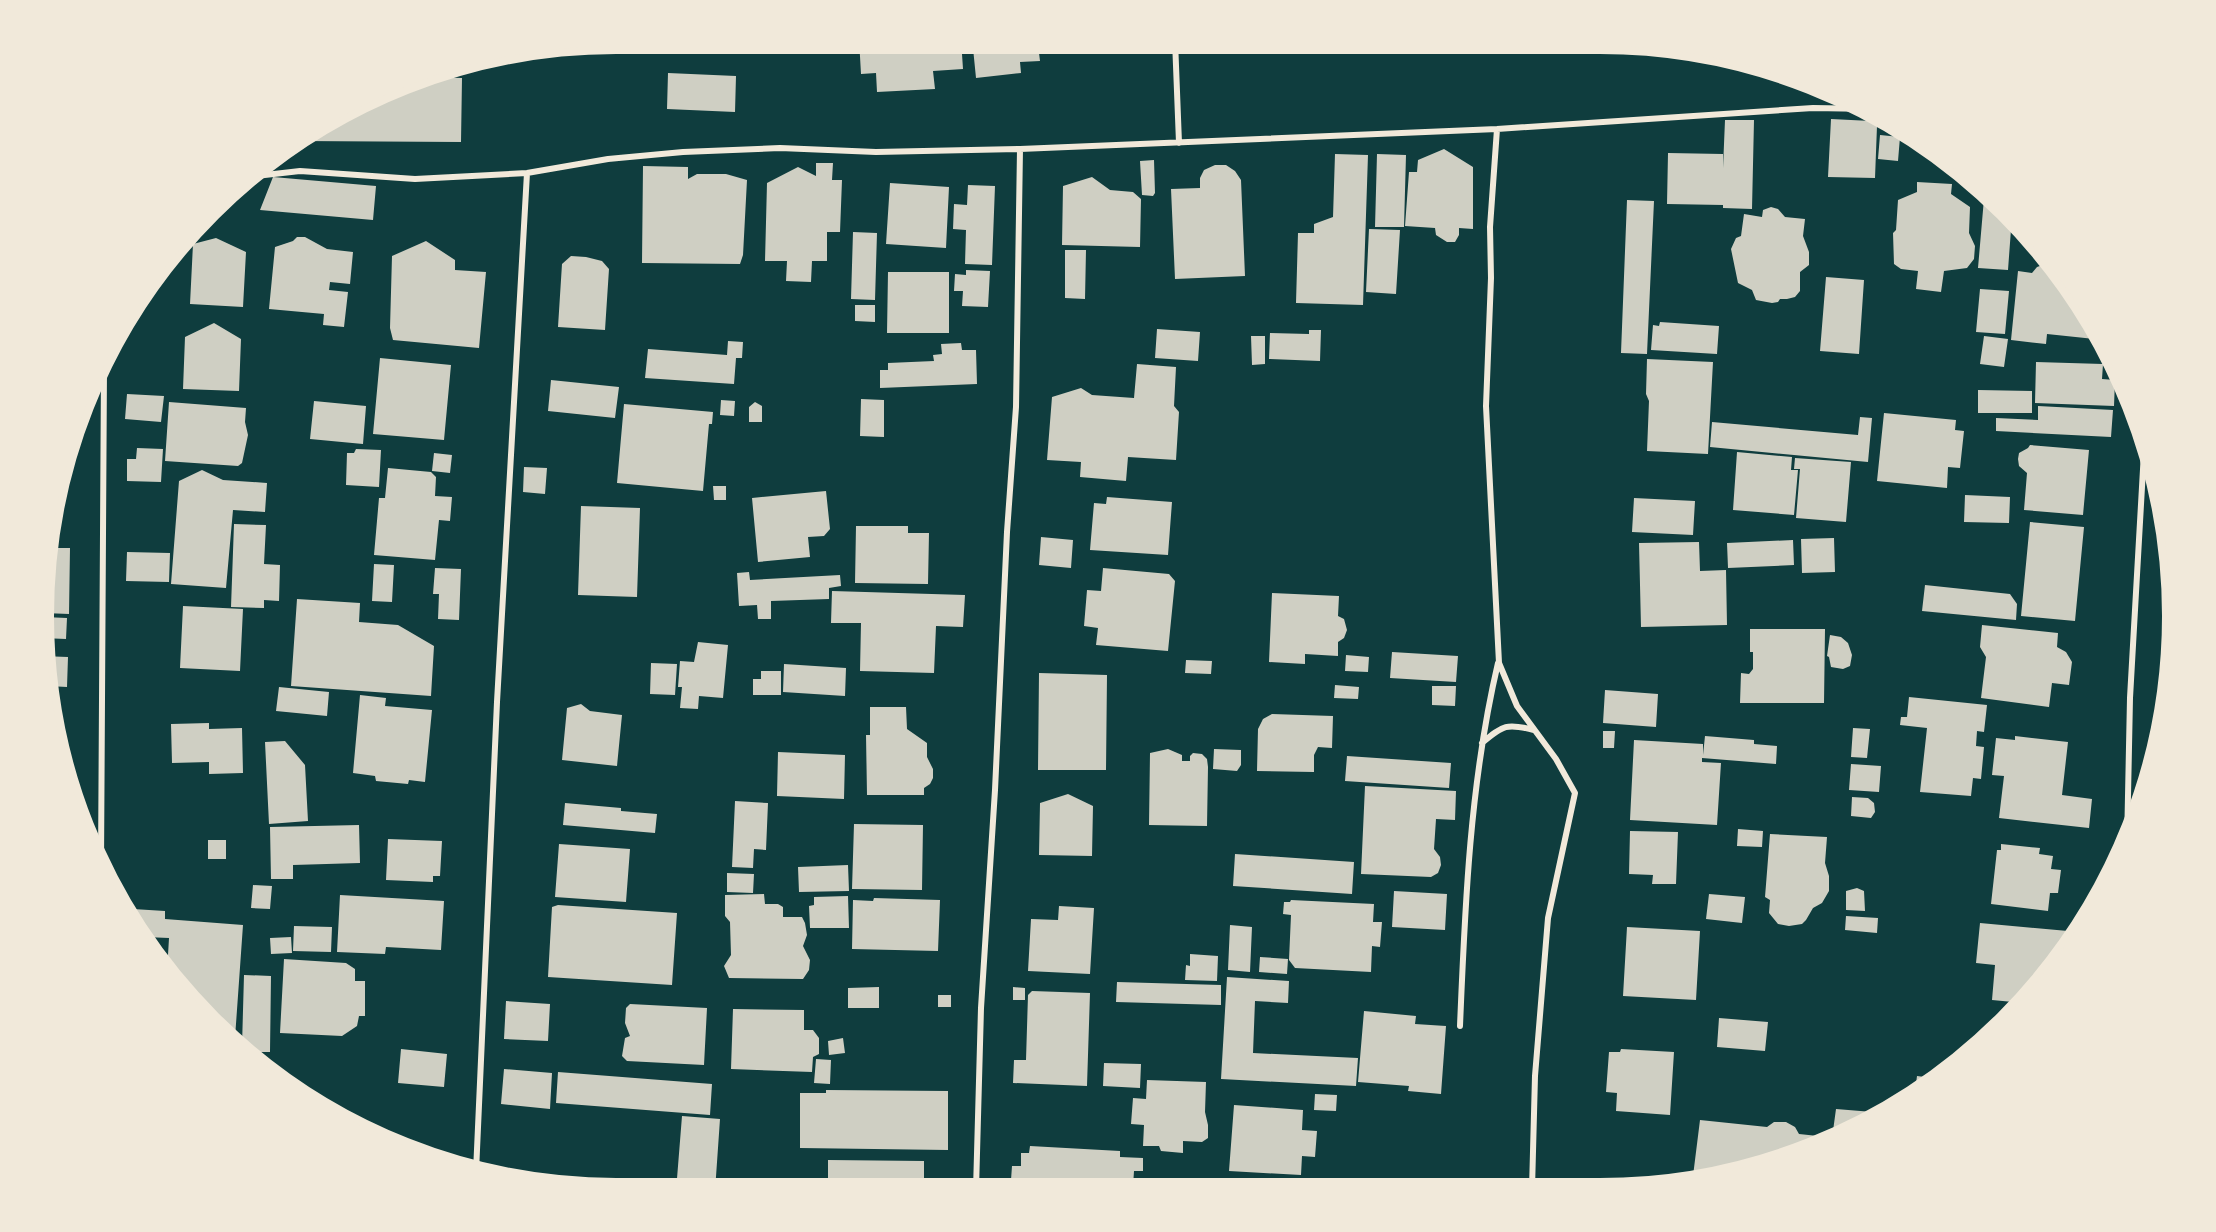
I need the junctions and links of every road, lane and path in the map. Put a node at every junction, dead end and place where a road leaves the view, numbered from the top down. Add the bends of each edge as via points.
1 (1175, 50) edge
2 (1852, 109) edge
3 (1497, 129) junction
4 (1179, 142) junction
5 (1020, 149) junction
6 (527, 173) junction
7 (260, 175) edge
8 (104, 374) edge
9 (2144, 458) edge
10 (1499, 663) junction
11 (1535, 730) junction
12 (1482, 743) junction
13 (2127, 821) edge
14 (101, 851) edge
15 (1460, 1026) dead end
16 (476, 1165) edge
17 (976, 1182) edge
18 (1532, 1182) edge

1 - 4 street
2 - 3 street
3 - 4 street
3 - 10 street via 1490,227 1486,406
4 - 5 street
5 - 6 street via 876,152 780,148 683,152 608,159
5 - 17 street via 1016,407 981,1008
6 - 7 street via 415,179 300,171
6 - 16 street via 496,713
8 - 14 street
9 - 13 street
10 - 11 street via 1517,706
10 - 12 street
11 - 12 street via 1513,724 1495,731
11 - 18 street via 1575,793 1548,918 1535,1076
12 - 15 street via 1464,915

